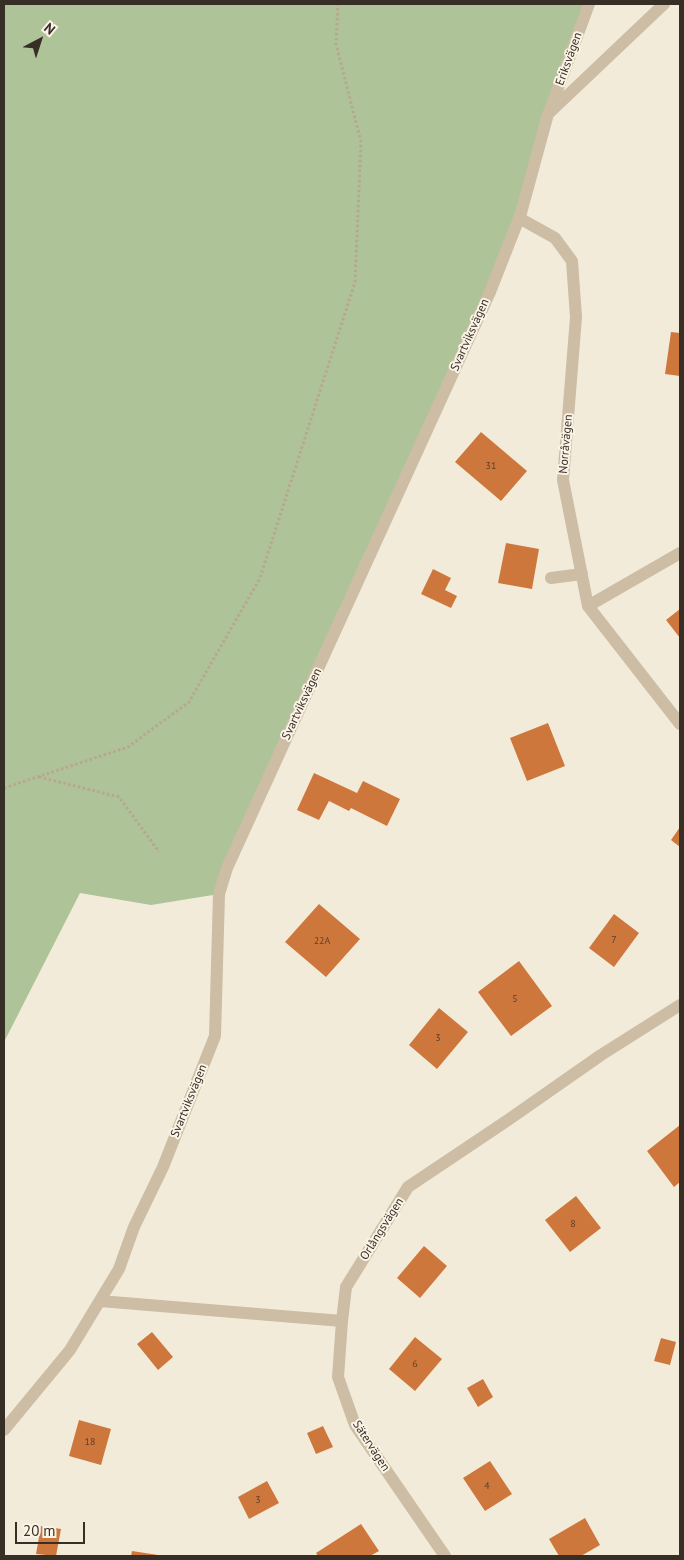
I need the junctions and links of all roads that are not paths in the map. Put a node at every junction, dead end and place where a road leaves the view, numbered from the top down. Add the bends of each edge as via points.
1 (588, 4) edge
2 (664, 4) edge
3 (548, 114) junction
4 (519, 218) junction
5 (680, 553) edge
6 (582, 574) junction
7 (551, 578) dead end
8 (588, 606) junction
9 (680, 724) edge
10 (680, 1005) edge
11 (100, 1301) junction
12 (342, 1321) junction
13 (4, 1430) edge
14 (445, 1556) edge

1 - 3 street, Eriksvägen
2 - 3 street
3 - 4 street, Svartviksvägen
4 - 6 street, Norråvägen via 556,238 572,261 576,317 563,480
4 - 11 street, Svartviksvägen via 490,292 227,868 219,894 215,1036 119,1269
5 - 8 street
6 - 7 street
6 - 8 street, Norråvägen
8 - 9 street, Norråvägen
10 - 12 street, Orlångsvägen via 408,1187 346,1287
11 - 12 street
11 - 13 street, Svartviksvägen via 70,1350
12 - 14 street, Sätervägen via 338,1377 355,1425

